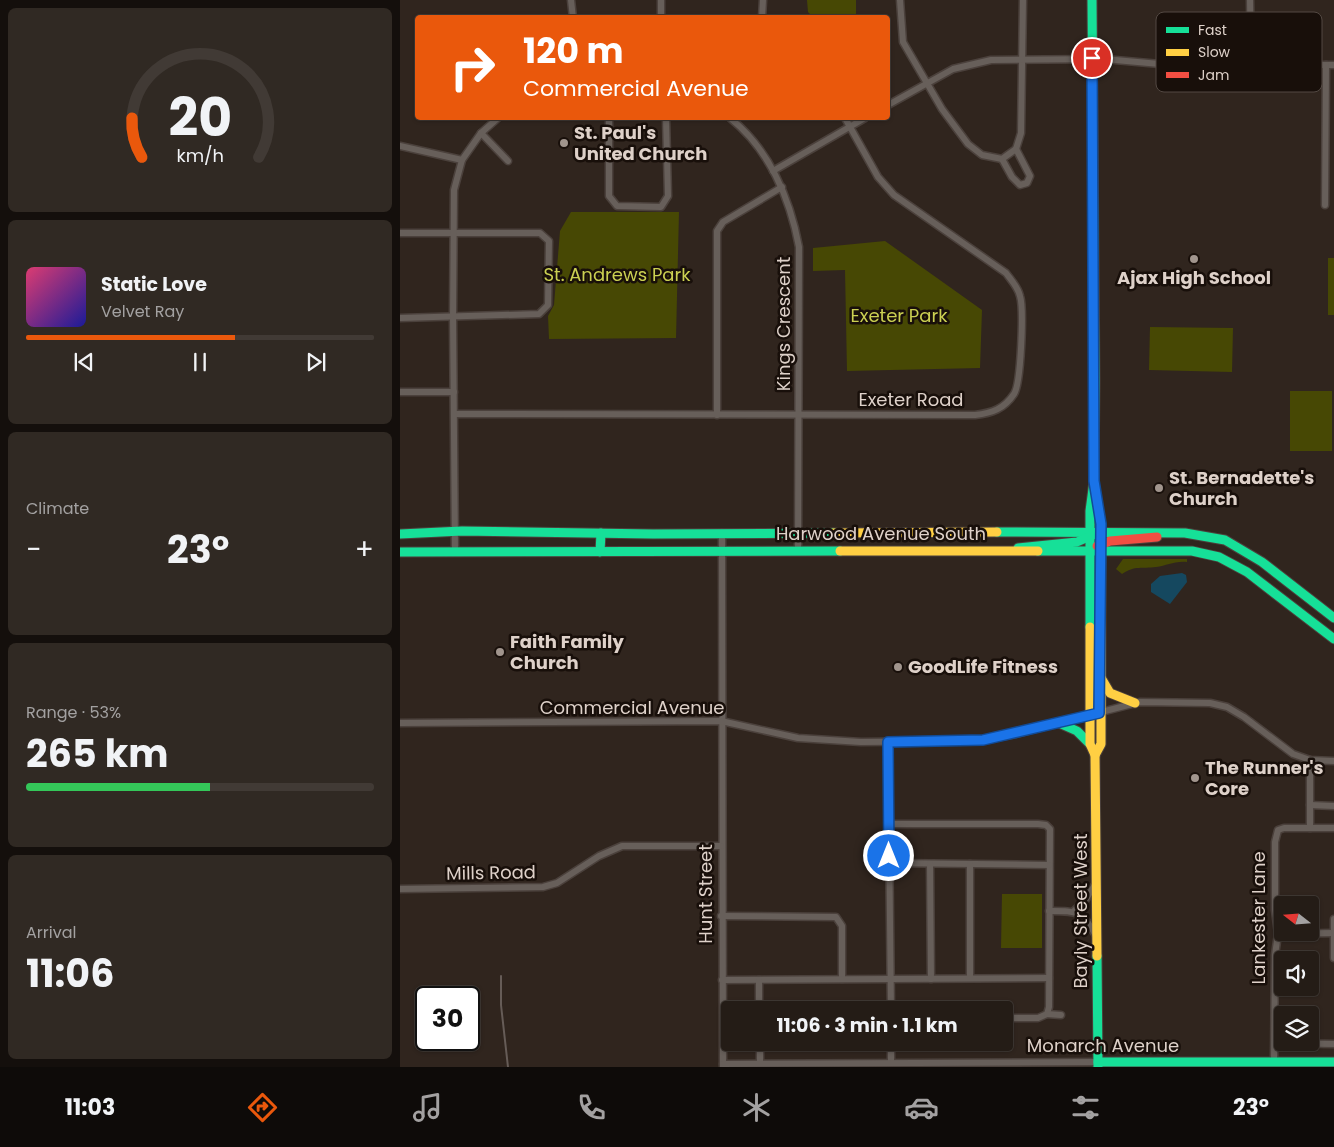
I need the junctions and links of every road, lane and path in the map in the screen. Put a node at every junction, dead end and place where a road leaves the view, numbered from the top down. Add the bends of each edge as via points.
1 (571, 0) edge
2 (661, 0) edge
3 (763, 0) edge
4 (900, 0) edge
5 (1023, 0) edge
6 (1092, 0) edge
7 (573, 15) edge
8 (661, 15) edge
9 (762, 15) edge
10 (1092, 58) junction
11 (1023, 59) junction
12 (1156, 64) edge
13 (1322, 65) edge
14 (1326, 65) junction
15 (1334, 65) edge
16 (926, 82) junction
17 (890, 104) edge
18 (496, 120) edge
19 (609, 120) edge
20 (666, 120) edge
21 (732, 120) edge
22 (846, 120) edge
23 (862, 120) edge
24 (850, 126) junction
25 (481, 133) junction
26 (400, 146) edge
27 (1016, 149) junction
28 (1002, 159) junction
29 (462, 160) junction
30 (508, 161) dead end
31 (773, 171) junction
32 (782, 188) junction
33 (1325, 205) dead end
34 (400, 233) edge
35 (453, 233) junction
36 (453, 317) junction
37 (400, 318) edge
38 (400, 392) edge
39 (454, 392) junction
40 (455, 414) junction
41 (717, 414) junction
42 (798, 415) junction
43 (1094, 481) junction
44 (1101, 531) junction
45 (455, 532) junction
46 (601, 533) junction
47 (722, 533) junction
48 (798, 533) junction
49 (951, 533) junction
50 (400, 534) edge
51 (1090, 534) junction
52 (1165, 534) junction
53 (1101, 548) junction
54 (455, 551) junction
55 (721, 551) junction
56 (798, 551) junction
57 (995, 551) junction
58 (400, 552) edge
59 (600, 552) junction
60 (948, 552) junction
61 (1090, 553) junction
62 (1334, 618) edge
63 (1334, 639) edge
64 (1100, 675) junction
65 (1135, 703) junction
66 (1095, 715) junction
67 (721, 721) junction
68 (400, 723) edge
69 (1059, 723) junction
70 (888, 742) junction
71 (1090, 744) junction
72 (1095, 755) junction
73 (1310, 760) junction
74 (1334, 761) edge
75 (1310, 805) junction
76 (1334, 806) edge
77 (889, 824) junction
78 (1310, 828) junction
79 (1334, 828) edge
80 (721, 846) junction
81 (889, 863) junction
82 (930, 864) junction
83 (970, 864) junction
84 (1048, 865) junction
85 (1097, 881) junction
86 (400, 888) edge
87 (1275, 896) edge
88 (1049, 911) junction
89 (1074, 911) junction
90 (722, 916) junction
91 (1334, 919) edge
92 (1319, 933) edge
93 (1333, 933) junction
94 (1097, 939) junction
95 (1277, 941) edge
96 (1334, 958) edge
97 (970, 978) junction
98 (1049, 978) junction
99 (842, 979) junction
100 (891, 979) junction
101 (931, 979) junction
102 (722, 980) junction
103 (759, 980) junction
104 (759, 1001) edge
105 (891, 1001) edge
106 (1275, 1006) edge
107 (1047, 1014) junction
108 (1061, 1014) dead end
109 (1013, 1018) edge
110 (1319, 1044) edge
111 (1334, 1044) edge
112 (760, 1051) edge
113 (891, 1051) edge
114 (1275, 1051) edge
115 (891, 1062) junction
116 (1274, 1062) junction
117 (1334, 1062) edge
118 (760, 1063) junction
119 (1098, 1064) edge
120 (723, 1065) edge

1 - 7 street
2 - 8 street
3 - 9 street
4 - 16 street via 903,42
5 - 11 street
6 - 10 main road
10 - 11 street
10 - 12 street
10 - 43 main road
11 - 16 street via 972,63
11 - 27 street via 1021,133
13 - 14 street
14 - 15 street
14 - 33 street
16 - 17 street
16 - 28 street via 968,144 982,155
18 - 25 street
19 - 20 street via 612,202 616,206 661,207 668,196
21 - 31 street, Kings Crescent via 754,140
22 - 24 street, Exeter Road
23 - 24 street
24 - 31 street
24 - 42 street, Exeter Road via 878,177 894,195 1006,273 1014,284 1020,297 1020,378 1015,393 1004,406 992,413
25 - 29 street
25 - 30 street
26 - 29 street
27 - 28 street
27 - 28 street via 1030,176 1027,183 1020,185
29 - 35 street via 454,190
31 - 32 street, Kings Crescent
32 - 41 street via 723,222 717,231
32 - 42 street, Kings Crescent via 794,219 799,247
34 - 35 street
35 - 36 street
35 - 36 street via 540,233 548,242 549,253 548,305 539,314
36 - 37 street
36 - 39 street
38 - 39 street
39 - 40 street
40 - 41 street, Exeter Road
40 - 45 street
41 - 42 street, Exeter Road
42 - 48 street, Kings Crescent
43 - 44 main road, Bayly Street West
43 - 51 main road, Bayly Street West
44 - 51 main road, Harwood Avenue South
44 - 52 main road, Harwood Avenue South
44 - 53 main road, Bayly Street West
45 - 46 main road, Harwood Avenue South
45 - 50 main road, Harwood Avenue South
45 - 54 street
46 - 47 main road, Harwood Avenue South
46 - 59 main road
47 - 48 main road, Harwood Avenue South
47 - 55 street
48 - 49 main road, Harwood Avenue South
48 - 56 street, Kings Crescent
49 - 51 main road, Harwood Avenue South
49 - 60 main road
51 - 57 main road via 1077,542
51 - 61 main road, Bayly Street West
52 - 53 main road
52 - 62 main road, Harwood Avenue South via 1185,533 1225,540 1262,562
53 - 61 main road
53 - 63 main road via 1192,551 1220,557 1246,572
53 - 64 main road, Bayly Street West
54 - 58 main road, Harwood Avenue South
54 - 59 main road, Harwood Avenue South
55 - 56 main road, Harwood Avenue South
55 - 59 main road, Harwood Avenue South
55 - 67 street, Hunt Street
56 - 60 main road, Harwood Avenue South
57 - 60 main road, Harwood Avenue South
57 - 61 main road, Harwood Avenue South
61 - 66 main road, Bayly Street West
64 - 65 main road via 1110,693
64 - 66 main road, Bayly Street West
65 - 66 street, Commercial Avenue
65 - 73 street, Commercial Avenue via 1210,703 1227,707 1293,754
66 - 69 street, Commercial Avenue
66 - 71 main road, Bayly Street West
66 - 72 main road, Bayly Street West via 1100,744
67 - 68 street, Commercial Avenue
67 - 70 street, Commercial Avenue via 798,738
67 - 80 street, Hunt Street
69 - 70 street, Commercial Avenue via 983,740
69 - 71 main road via 1077,731
70 - 77 street
71 - 72 main road, Bayly Street West
72 - 85 main road, Bayly Street West
73 - 74 street
73 - 75 street
75 - 76 street
75 - 78 street
77 - 81 street
77 - 84 street via 1046,825 1050,829
78 - 79 street, Lankester Lane
78 - 87 street, Lankester Lane via 1278,830
80 - 86 street, Mills Road via 622,846 599,856 557,883 543,887
80 - 90 street, Hunt Street
81 - 82 street
81 - 100 street
82 - 83 street
82 - 101 street
83 - 84 street
83 - 97 street
84 - 88 street
85 - 89 street
85 - 94 main road, Bayly Street West
88 - 89 street
88 - 98 street
89 - 94 street via 1088,922
90 - 99 street via 836,917 842,926
90 - 102 street, Hunt Street
91 - 93 street
92 - 93 street
93 - 96 street
94 - 119 main road, Bayly Street West
95 - 106 street, Lankester Lane
97 - 98 street
97 - 101 street
98 - 107 street
99 - 100 street
99 - 103 street
100 - 101 street
100 - 105 street
102 - 103 street
102 - 120 street, Hunt Street
103 - 104 street
107 - 108 street
107 - 109 street via 1038,1018
110 - 111 street
112 - 118 street
113 - 115 street
114 - 116 street, Lankester Lane
115 - 118 street, Monarch Avenue
115 - 119 street, Monarch Avenue
116 - 117 main road, Monarch Avenue
116 - 119 main road, Monarch Avenue
118 - 120 street, Monarch Avenue

